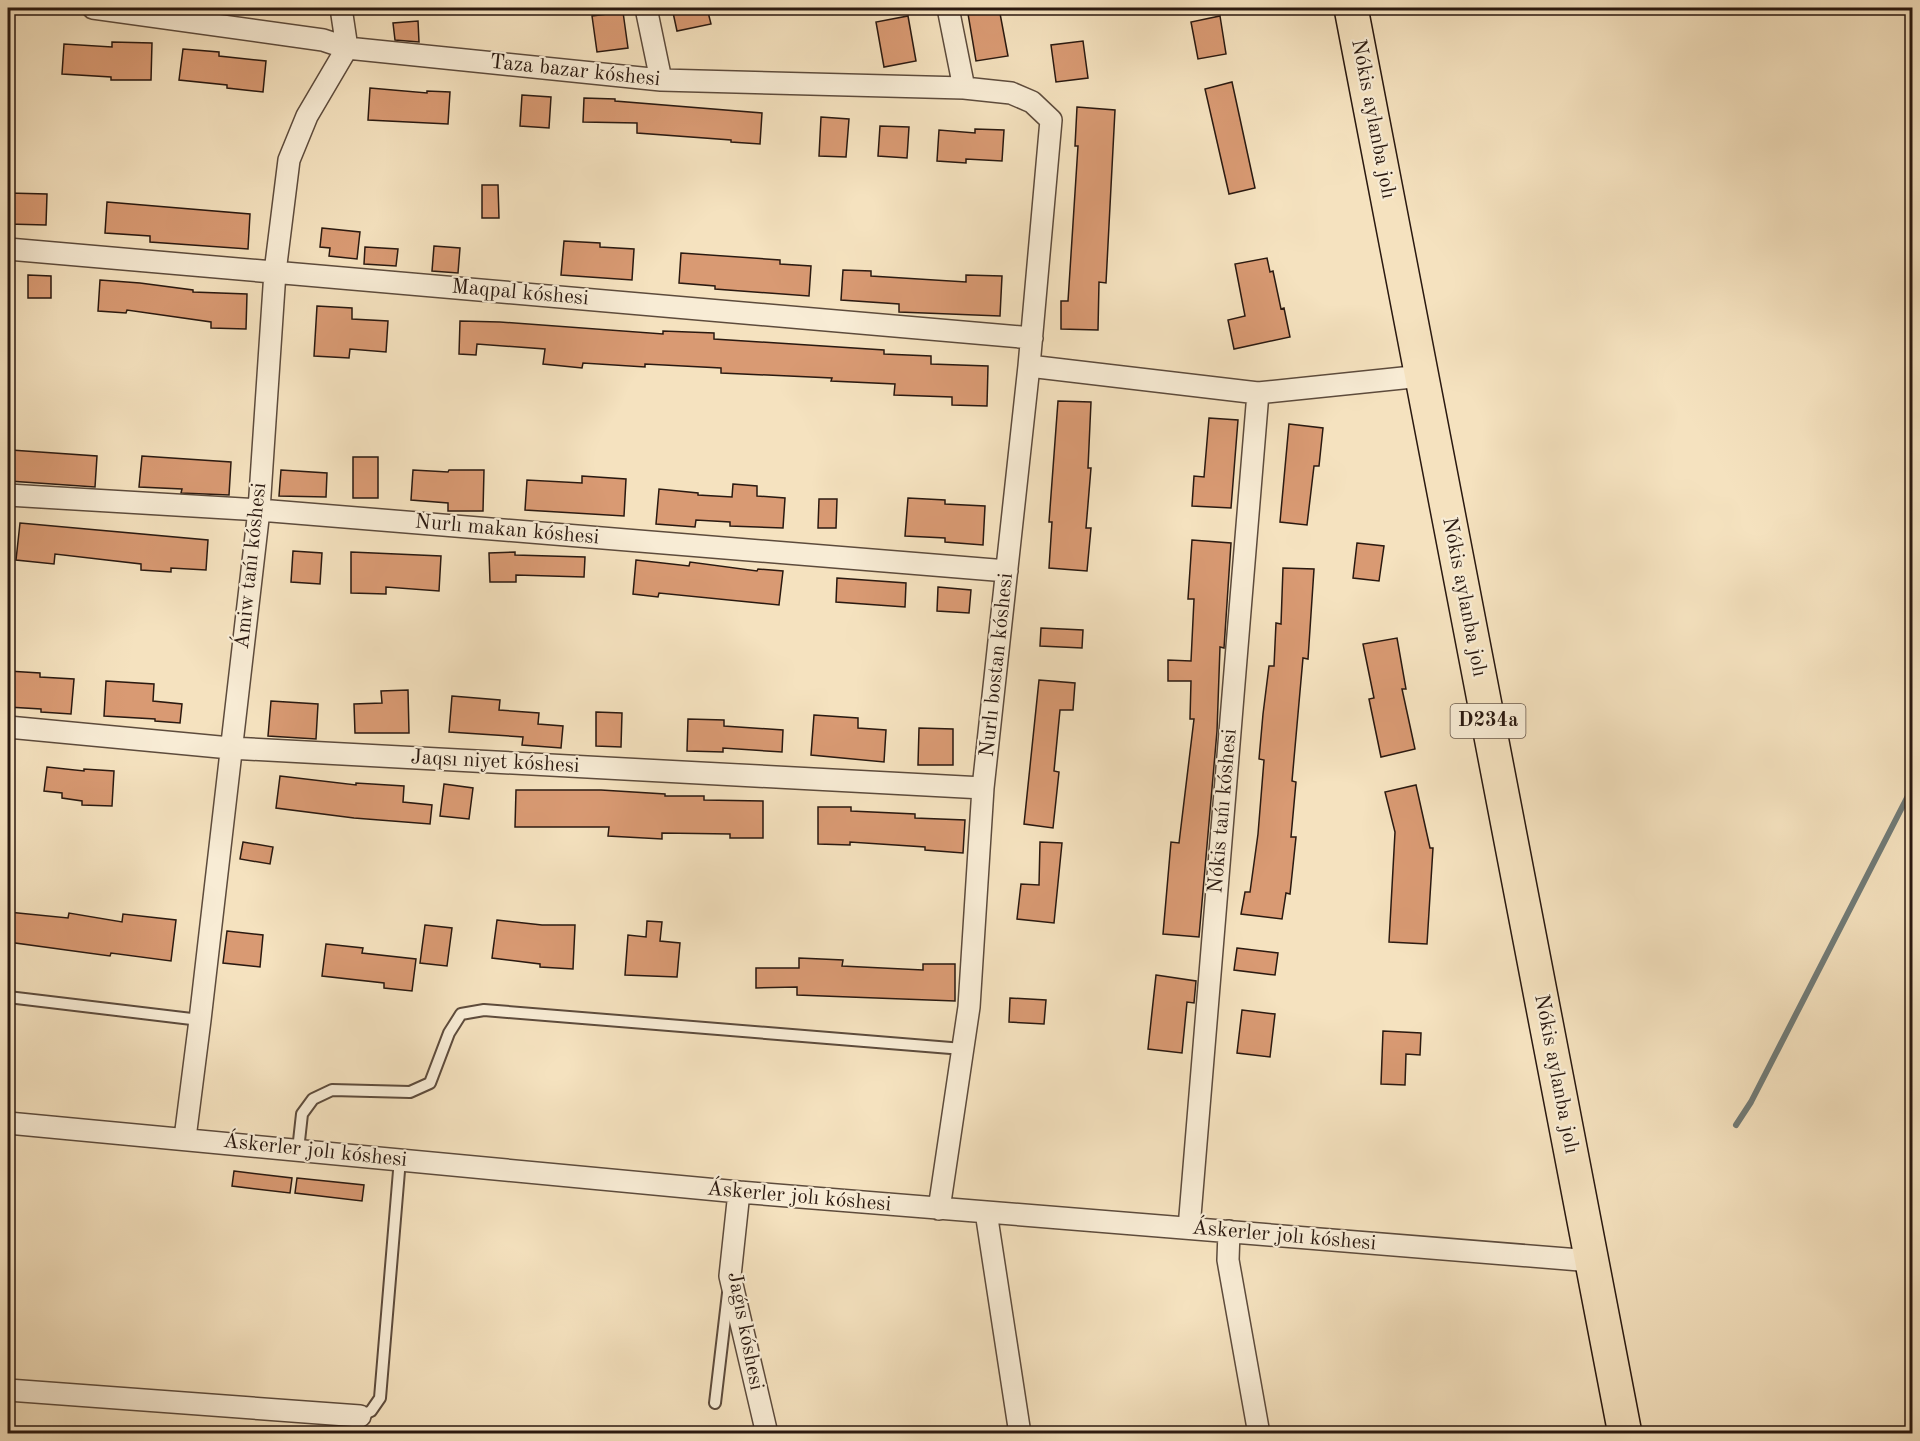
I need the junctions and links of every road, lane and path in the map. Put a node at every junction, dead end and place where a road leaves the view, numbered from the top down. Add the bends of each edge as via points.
1 (93, 8) edge
2 (341, 8) edge
3 (646, 8) edge
4 (948, 8) edge
5 (1351, 8) edge
6 (347, 48) junction
7 (661, 80) junction
8 (964, 88) junction
9 (1051, 120) joint
10 (8, 249) edge
11 (275, 272) junction
12 (1032, 339) junction
13 (1029, 366) junction
14 (1422, 376) junction
15 (1258, 393) junction
16 (8, 495) edge
17 (259, 510) junction
18 (1007, 571) junction
19 (8, 727) edge
20 (230, 748) junction
21 (983, 788) junction
22 (8, 997) edge
23 (200, 1020) junction
24 (963, 1049) junction
25 (8, 1123) edge
26 (185, 1138) junction
27 (298, 1149) junction
28 (400, 1159) junction
29 (739, 1192) junction
30 (939, 1209) junction
31 (986, 1212) junction
32 (1189, 1228) junction
33 (1229, 1231) junction
34 (1592, 1261) junction
35 (730, 1276) junction
36 (8, 1390) edge
37 (715, 1403) dead end
38 (360, 1416) joint
39 (767, 1434) edge
40 (1020, 1434) edge
41 (1259, 1434) edge
42 (1625, 1434) edge

1 - 6 street, Taza bazar kóshesi via 323,40
2 - 6 street
3 - 7 street
4 - 8 street
5 - 14 main road, Nókis aylanba jolı / D234a
6 - 7 street, Taza bazar kóshesi
6 - 11 street, Ámiw tańı kóshesi via 307,116 289,160
7 - 8 street, Taza bazar kóshesi
8 - 9 street, Taza bazar kóshesi via 1011,93 1032,102
9 - 12 street, Nurlı bostan kóshesi
10 - 11 street, Maqpal kóshesi
11 - 12 street, Maqpal kóshesi
11 - 17 street, Ámiw tańı kóshesi
12 - 13 street, Nurlı bostan kóshesi
13 - 15 street
13 - 18 street, Nurlı bostan kóshesi
14 - 15 street
14 - 34 main road, Nókis aylanba jolı / D234a
15 - 32 street, Nókis tańı kóshesi
16 - 17 street, Nurlı makan kóshesi
17 - 18 street, Nurlı makan kóshesi
17 - 20 street, Ámiw tańı kóshesi
18 - 21 street, Nurlı bostan kóshesi
19 - 20 street, Jaqsı niyet kóshesi
20 - 21 street, Jaqsı niyet kóshesi
20 - 23 street, Ámiw tańı kóshesi
21 - 24 street, Nurlı bostan kóshesi
22 - 23 lane
23 - 26 street, Ámiw tańı kóshesi
24 - 27 lane via 484,1010 461,1014 449,1033 430,1083 410,1092 332,1090 313,1099 302,1114
24 - 30 street, Nurlı bostan kóshesi
25 - 26 street, Áskerler jolı kóshesi
26 - 27 street, Áskerler jolı kóshesi
27 - 28 street, Áskerler jolı kóshesi
28 - 29 street, Áskerler jolı kóshesi
28 - 38 lane via 380,1398 371,1411
29 - 30 street, Áskerler jolı kóshesi
29 - 35 street, Jaǵıs kóshesi
30 - 31 street, Áskerler jolı kóshesi
31 - 32 street, Áskerler jolı kóshesi
31 - 40 street
32 - 33 street, Áskerler jolı kóshesi
33 - 34 street, Áskerler jolı kóshesi
33 - 41 street via 1228,1260
34 - 42 main road, Nókis aylanba jolı / D234a
35 - 37 lane
35 - 39 street, Jaǵıs kóshesi
36 - 38 street

